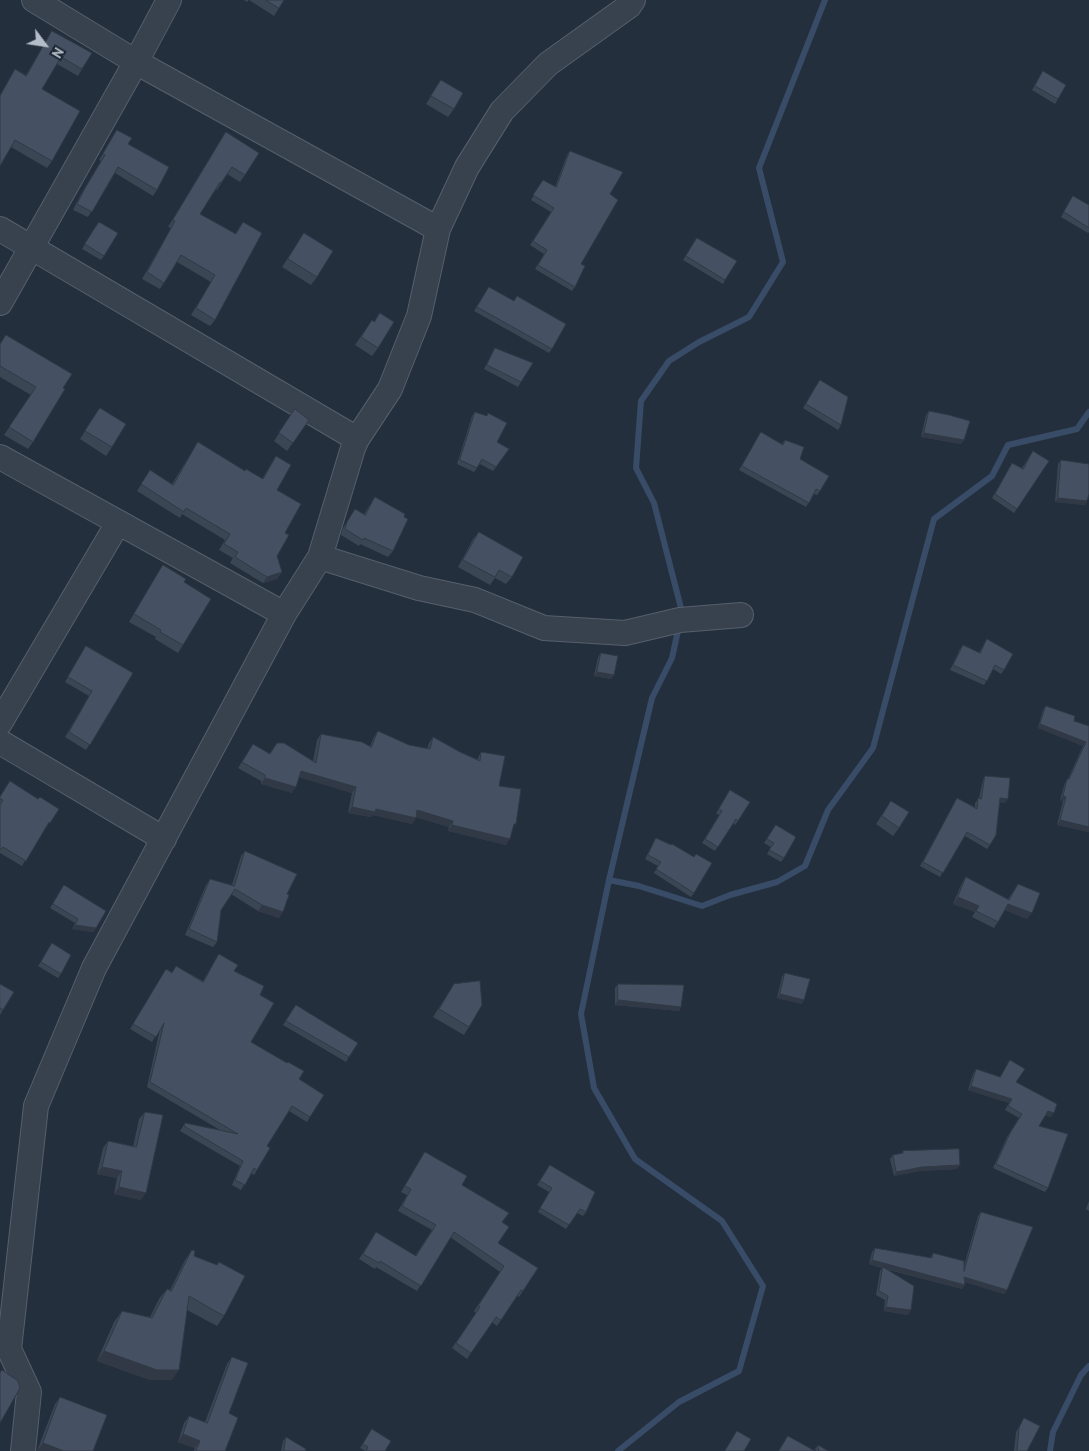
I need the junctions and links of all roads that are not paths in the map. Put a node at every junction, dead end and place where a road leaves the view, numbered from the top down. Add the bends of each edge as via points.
1 (34, 0) edge
2 (169, 0) edge
3 (633, 0) edge
4 (136, 62) junction
5 (0, 229) edge
6 (438, 230) junction
7 (32, 247) junction
8 (0, 303) edge
9 (357, 439) junction
10 (0, 457) edge
11 (118, 523) junction
12 (320, 557) junction
13 (284, 614) junction
14 (740, 615) dead end
15 (0, 723) edge
16 (0, 742) edge
17 (164, 839) junction
18 (23, 1451) edge

1 - 4 street
2 - 4 street
3 - 6 street via 548,64 502,111 467,167
4 - 6 street
4 - 7 street
5 - 7 street
6 - 9 street via 420,316 390,389
7 - 8 street
7 - 9 street
9 - 12 street
10 - 11 street
11 - 13 street
11 - 15 street
12 - 13 street
12 - 14 street via 419,588 475,600 544,628 625,633 680,620
13 - 17 street
16 - 17 street
17 - 18 street via 94,968 36,1106 9,1349 29,1392

